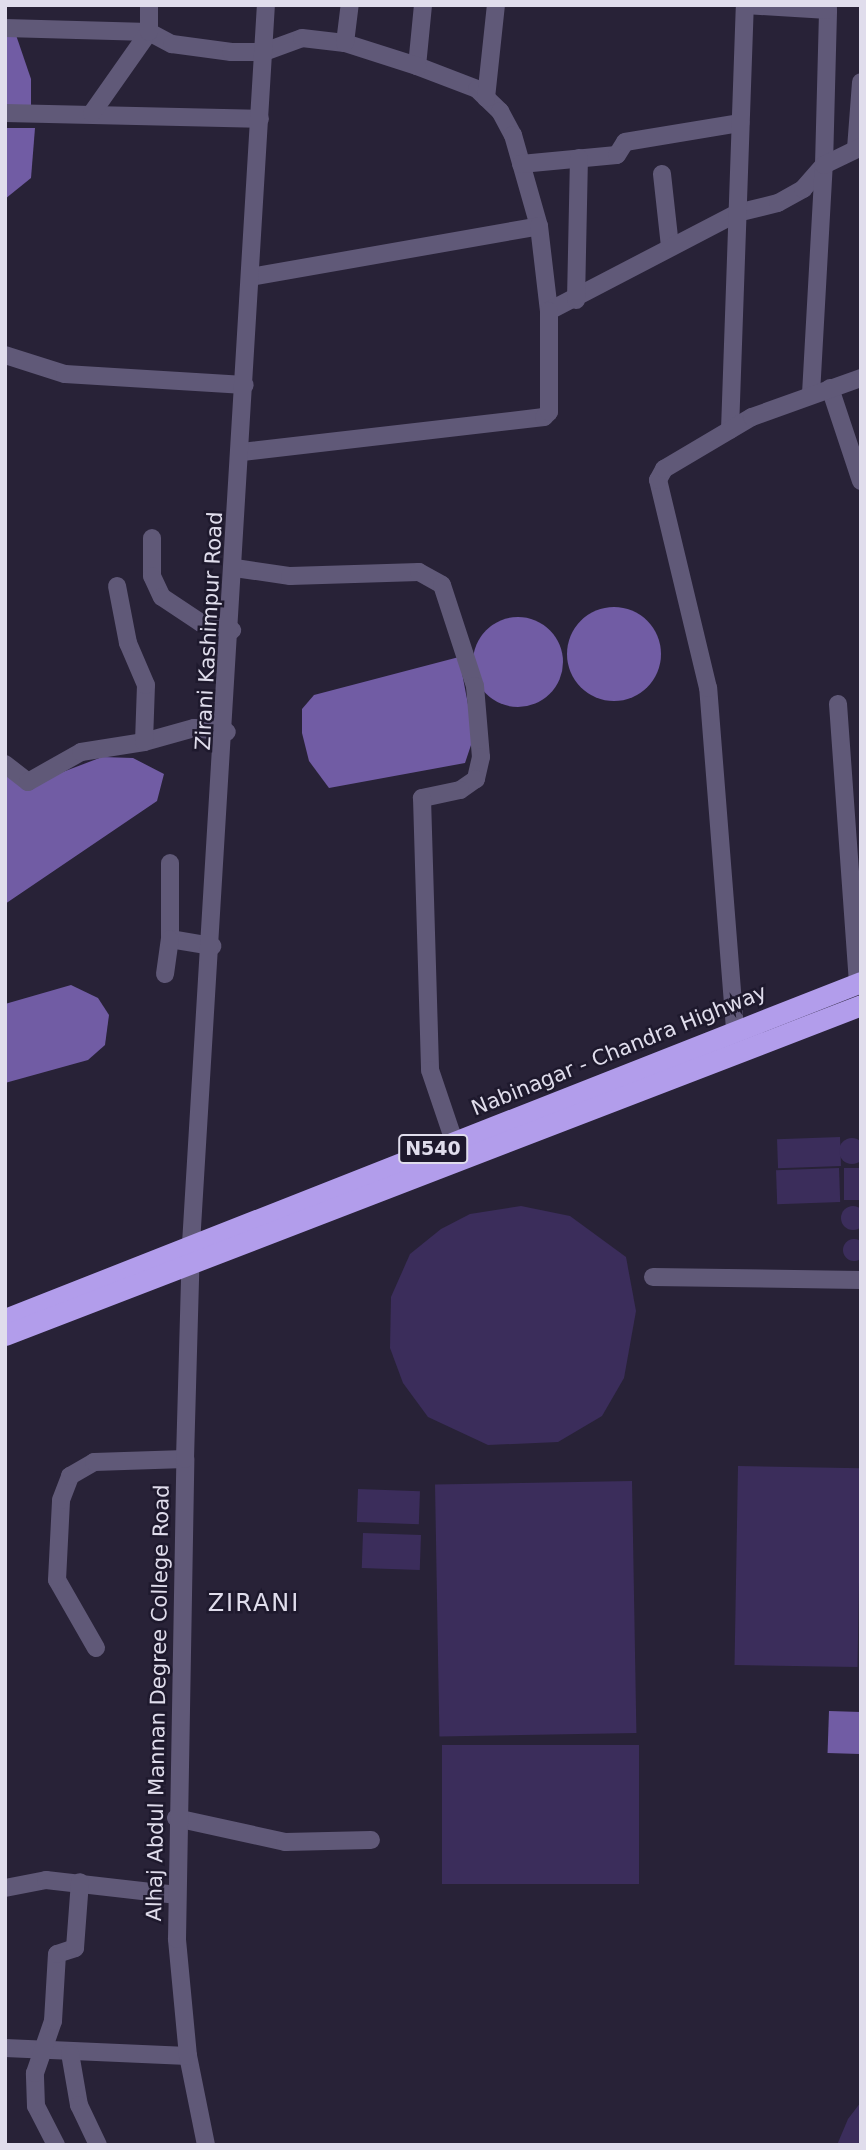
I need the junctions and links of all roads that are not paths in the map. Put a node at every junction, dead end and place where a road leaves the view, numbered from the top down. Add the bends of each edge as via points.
1 (149, 5) edge
2 (266, 5) edge
3 (349, 5) edge
4 (423, 5) edge
5 (496, 5) edge
6 (745, 7) edge
7 (828, 7) edge
8 (5, 28) edge
9 (149, 32) junction
10 (345, 43) junction
11 (264, 52) junction
12 (417, 66) junction
13 (861, 82) edge
14 (486, 98) junction
15 (5, 113) edge
16 (92, 113) junction
17 (260, 119) junction
18 (740, 123) junction
19 (859, 148) edge
20 (579, 158) junction
21 (522, 164) junction
22 (824, 165) junction
23 (662, 174) dead end
24 (737, 213) junction
25 (539, 226) junction
26 (670, 247) junction
27 (251, 277) junction
28 (576, 300) junction
29 (548, 311) junction
30 (5, 355) edge
31 (861, 378) edge
32 (245, 385) junction
33 (830, 388) junction
34 (811, 394) junction
35 (730, 430) junction
36 (242, 452) junction
37 (861, 481) edge
38 (152, 538) dead end
39 (236, 568) junction
40 (117, 586) dead end
41 (232, 630) junction
42 (838, 704) dead end
43 (227, 732) junction
44 (144, 742) junction
45 (5, 764) edge
46 (170, 863) dead end
47 (170, 939) junction
48 (212, 946) junction
49 (165, 974) dead end
50 (860, 990) edge
51 (735, 1029) junction
52 (454, 1141) junction
53 (191, 1252) junction
54 (653, 1277) dead end
55 (861, 1280) edge
56 (5, 1319) edge
57 (5, 1335) edge
58 (184, 1459) junction
59 (96, 1648) dead end
60 (176, 1818) junction
61 (371, 1840) dead end
62 (79, 1882) junction
63 (5, 1888) edge
64 (177, 1895) junction
65 (5, 2048) edge
66 (44, 2051) junction
67 (70, 2053) junction
68 (188, 2056) junction
69 (56, 2145) edge
70 (98, 2145) edge
71 (206, 2145) edge

1 - 9 street
2 - 11 street, Zirani Kashimpur Road
3 - 10 street
4 - 12 street
5 - 14 street
6 - 7 street
6 - 18 street
7 - 22 street
8 - 9 street
9 - 11 street via 194,48
9 - 16 street
10 - 11 street via 302,38
10 - 12 street
11 - 17 street, Zirani Kashimpur Road
12 - 14 street
13 - 19 street
14 - 21 street via 513,135
15 - 16 street
16 - 17 street
17 - 27 street, Zirani Kashimpur Road
18 - 20 street via 625,142 617,155
18 - 24 street
19 - 22 street
20 - 21 street
20 - 28 street
21 - 25 street
22 - 24 street via 803,189 778,203
22 - 34 street
23 - 26 street
24 - 26 street
24 - 35 street
25 - 27 street
25 - 29 street
26 - 28 street
27 - 32 street, Zirani Kashimpur Road
28 - 29 street
29 - 36 street via 549,412 544,417
30 - 32 street via 65,374
31 - 33 street
32 - 36 street, Zirani Kashimpur Road
33 - 34 street
33 - 37 street
34 - 35 street
35 - 51 street via 664,469 658,480 708,688
36 - 39 street, Zirani Kashimpur Road
38 - 41 street via 152,576 162,597 201,622
39 - 41 street, Zirani Kashimpur Road
39 - 52 street via 289,576 419,572 442,585 475,686 481,757 468,785 422,798 430,1070
40 - 44 street via 128,643 146,685
41 - 43 street, Zirani Kashimpur Road
42 - 50 street
43 - 44 street via 194,727
43 - 48 street, Zirani Kashimpur Road
44 - 45 street via 81,752 28,782
46 - 47 street
47 - 48 street
47 - 49 street
48 - 53 street, Zirani Kashimpur Road
50 - 51 highway, Nabinagar - Chandra Highway / N540
50 - 53 highway, Nabinagar - Chandra Highway / N540
51 - 52 highway, Nabinagar - Chandra Highway / N540
52 - 53 highway, Nabinagar - Chandra Highway / N540
53 - 56 highway, Nabinagar - Chandra Highway / N540
53 - 57 highway, Nabinagar - Chandra Highway / N540
53 - 58 street, Alhaj Abdul Mannan Degree College Road
54 - 55 street
58 - 59 street via 94,1462 70,1476 61,1500 57,1580
58 - 60 street, Alhaj Abdul Mannan Degree College Road
60 - 61 street via 285,1842
60 - 64 street, Alhaj Abdul Mannan Degree College Road
62 - 63 street
62 - 64 street
62 - 66 street via 75,1948 57,1954 53,2021
64 - 68 street, Alhaj Abdul Mannan Degree College Road
65 - 66 street
66 - 67 street
66 - 69 street via 35,2073 36,2106
67 - 68 street
67 - 70 street via 79,2105
68 - 71 street, Alhaj Abdul Mannan Degree College Road

